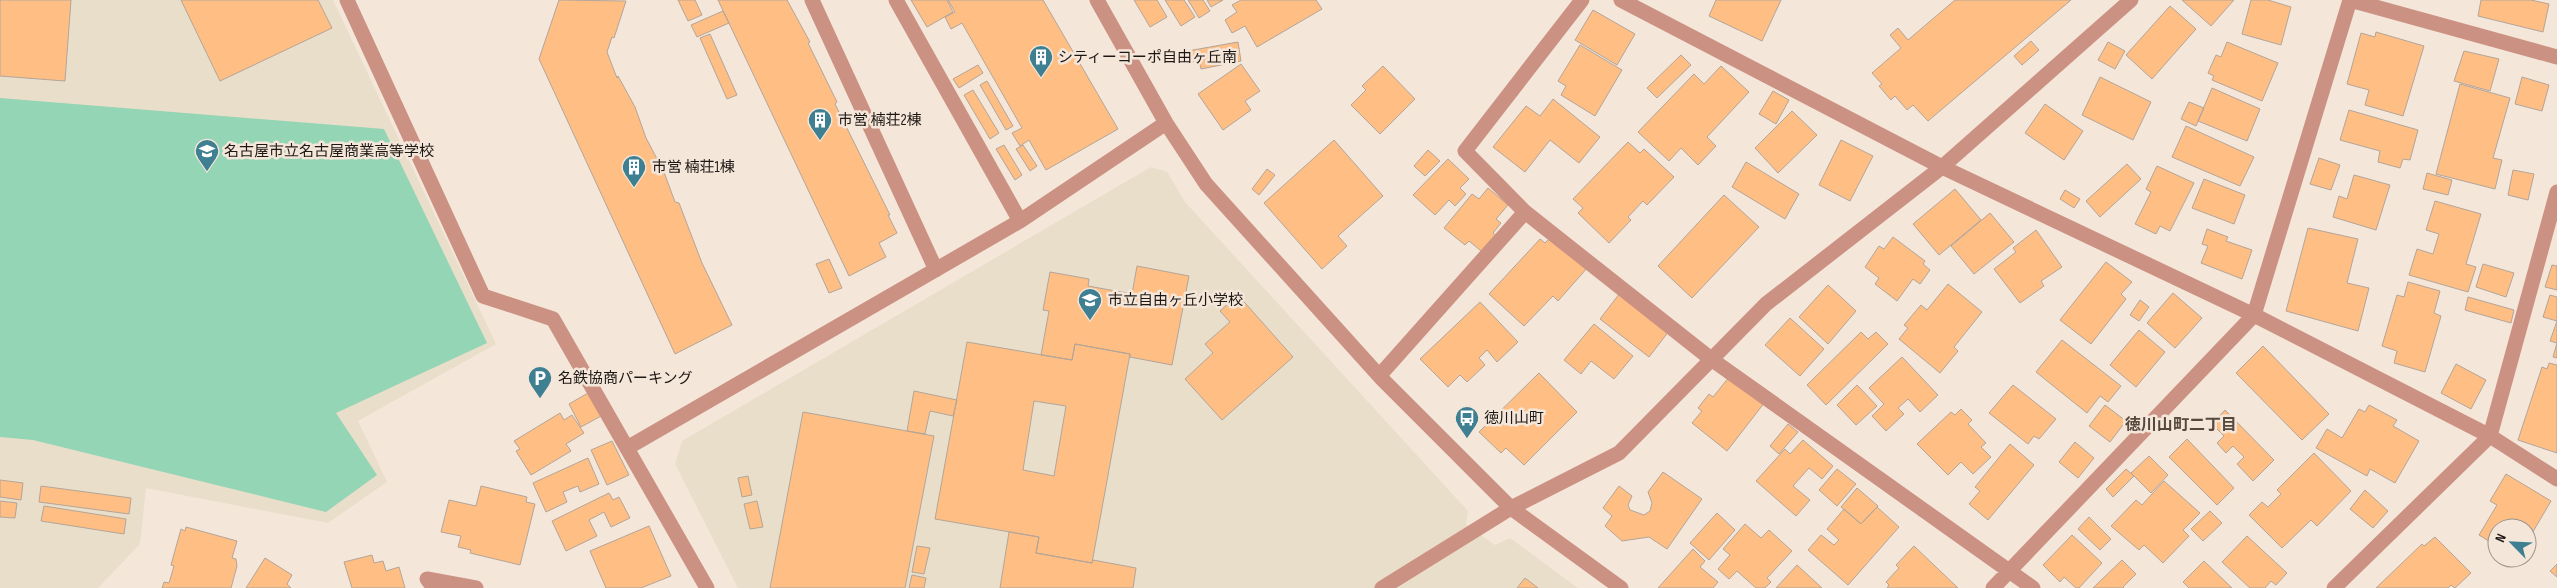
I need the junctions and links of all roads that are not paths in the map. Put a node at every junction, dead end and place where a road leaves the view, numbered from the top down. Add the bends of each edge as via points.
1 (346, 0) edge
2 (812, 0) edge
3 (896, 0) edge
4 (1097, 0) edge
5 (1582, 0) edge
6 (1621, 0) edge
7 (2131, 0) edge
8 (2350, 0) edge
9 (2557, 57) edge
10 (1166, 123) junction
11 (1942, 168) junction
12 (2557, 192) edge
13 (1525, 212) junction
14 (1020, 221) junction
15 (936, 270) junction
16 (2254, 315) junction
17 (1711, 360) junction
18 (1380, 376) junction
19 (2490, 436) junction
20 (627, 448) junction
21 (2557, 479) edge
22 (1511, 508) junction
23 (2011, 570) junction
24 (434, 588) edge
25 (476, 588) edge
26 (707, 588) edge
27 (1382, 588) edge
28 (1621, 588) edge
29 (1993, 588) edge
30 (2033, 588) edge
31 (2334, 588) edge

1 - 20 street via 483,296 553,319
2 - 15 street
3 - 14 street
4 - 10 street
5 - 13 street via 1465,151
6 - 11 street
7 - 11 street
8 - 9 street
8 - 16 street
10 - 14 street
10 - 18 street via 1206,184
11 - 16 street
11 - 17 street via 1766,304
12 - 19 street
13 - 17 street
13 - 18 street
14 - 15 street
15 - 20 street
16 - 19 street
16 - 23 street
17 - 22 street via 1619,453
17 - 23 street
18 - 22 street
19 - 21 street
19 - 31 street
20 - 26 street
22 - 27 street
22 - 28 street
23 - 29 street
23 - 30 street
24 - 25 street via 427,579

